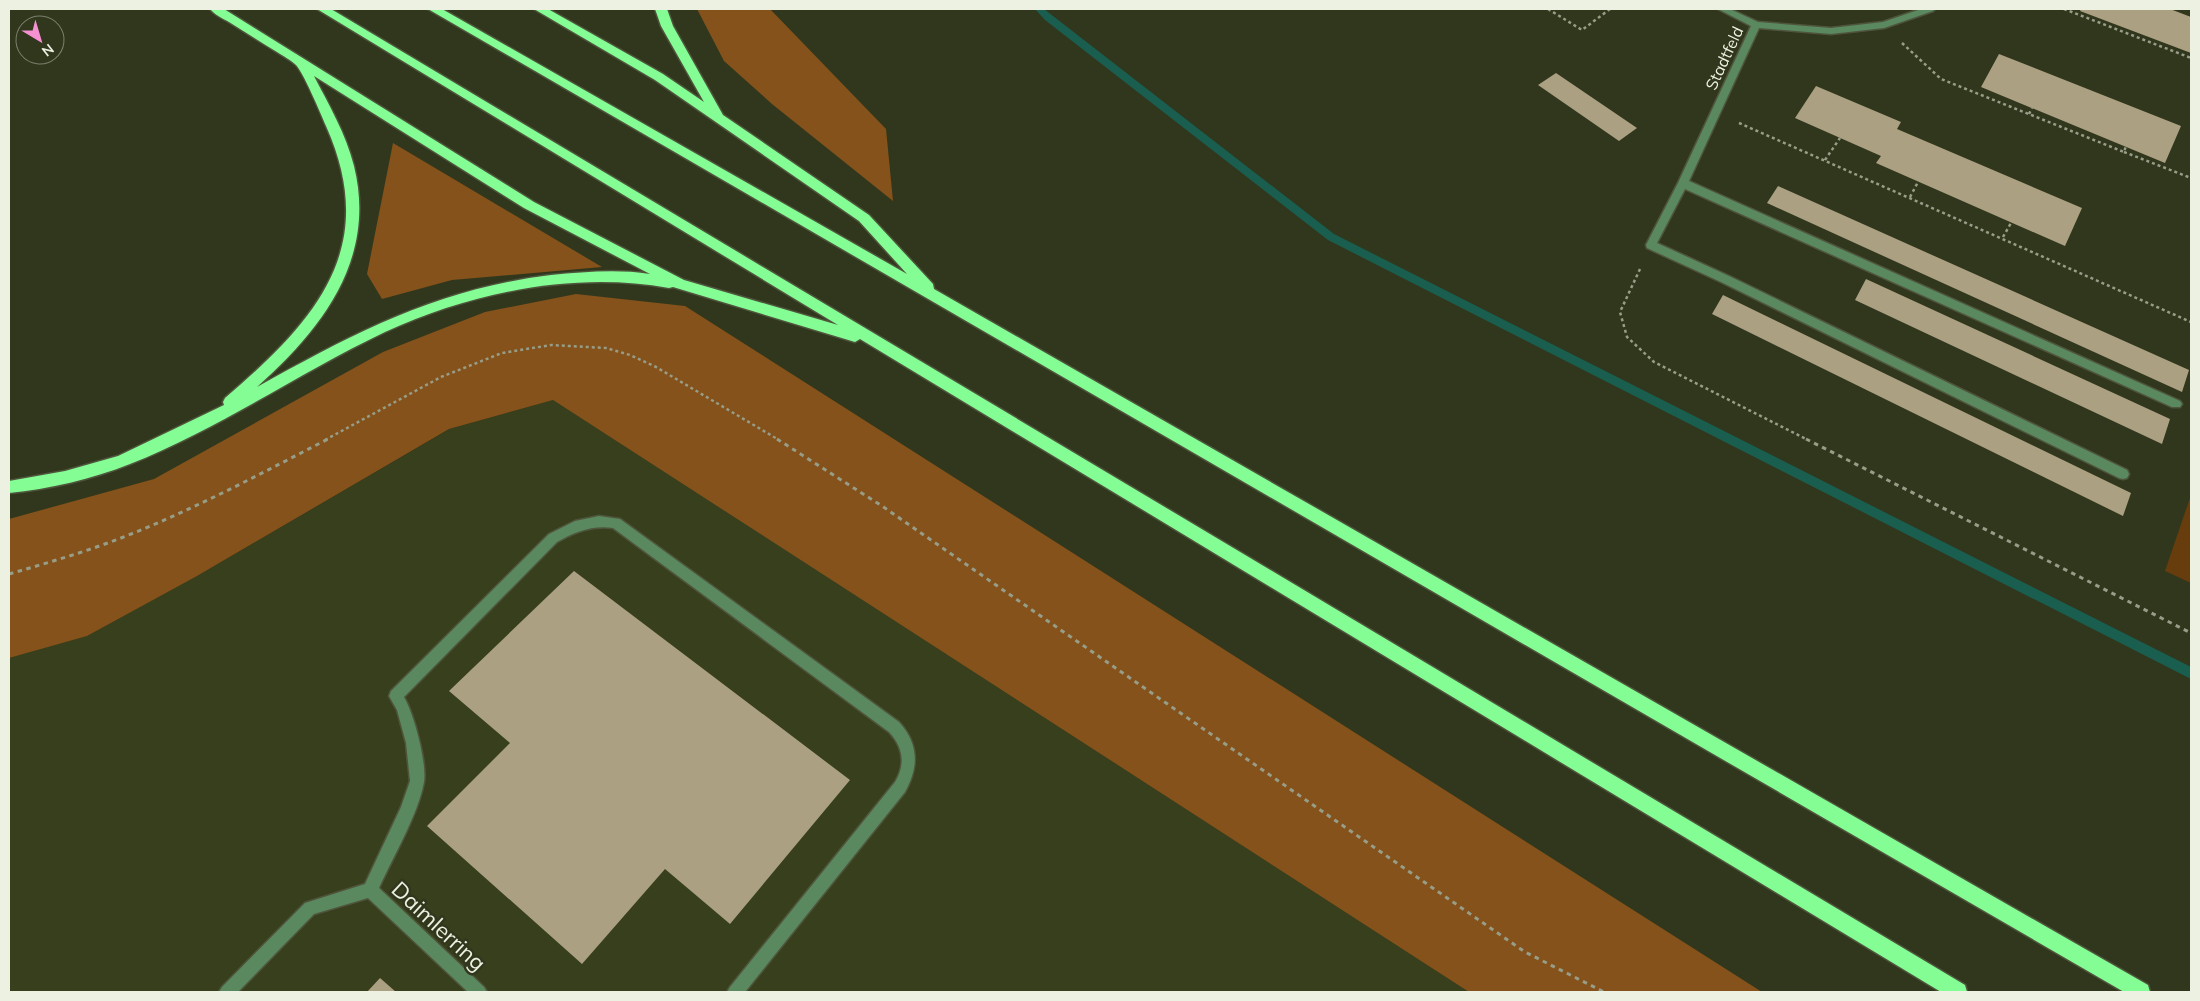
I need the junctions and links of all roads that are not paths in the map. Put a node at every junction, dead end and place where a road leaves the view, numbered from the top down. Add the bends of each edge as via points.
1 (216, 9) edge
2 (323, 9) edge
3 (434, 9) edge
4 (540, 9) edge
5 (661, 9) edge
6 (1723, 9) edge
7 (1930, 9) edge
8 (1756, 26) junction
9 (301, 62) junction
10 (719, 117) junction
11 (1683, 183) junction
12 (680, 284) junction
13 (938, 299) junction
14 (876, 342) junction
15 (2176, 404) dead end
16 (207, 422) junction
17 (2123, 474) dead end
18 (9, 487) edge
19 (370, 890) junction
20 (227, 992) edge
21 (479, 992) edge
22 (735, 992) edge
23 (1958, 992) edge
24 (2141, 992) edge

1 - 9 highway
2 - 14 highway
3 - 13 highway
4 - 10 highway via 658,77
5 - 10 highway via 667,26
6 - 8 street
7 - 8 street, Stadtfeld via 1884,25 1831,31
8 - 11 street, Stadtfeld
9 - 12 highway via 530,205
9 - 16 highway via 335,133 350,178 352,223 344,266 324,304 303,333 260,377
10 - 13 highway via 864,218
11 - 15 street
11 - 17 street, Stadtfeld via 1651,245
12 - 14 highway
12 - 16 highway via 619,276 578,278 517,286 456,300 372,333
13 - 24 highway
14 - 23 highway
16 - 18 highway via 120,462 44,482
19 - 20 street, Daimlerring via 310,908
19 - 21 street, Daimlerring
19 - 22 street via 408,809 417,781 413,744 403,708 396,696 553,538 580,524 596,521 616,524 894,727 904,737 908,748 909,768 900,787

